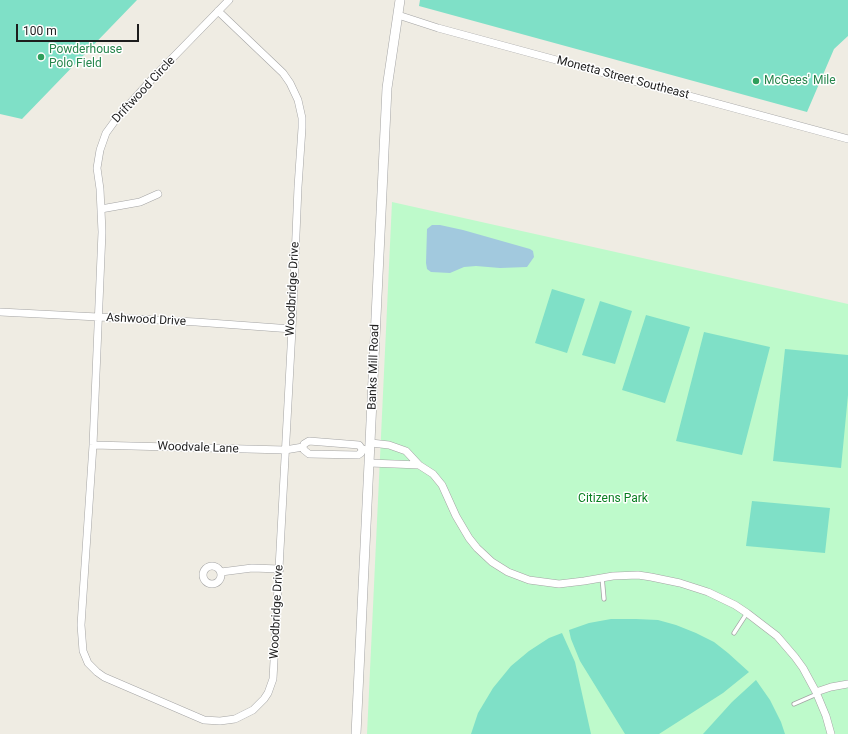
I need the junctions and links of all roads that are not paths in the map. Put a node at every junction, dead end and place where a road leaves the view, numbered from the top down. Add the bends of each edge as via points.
1 (229, 0) edge
2 (400, 0) edge
3 (218, 11) junction
4 (398, 15) junction
5 (848, 139) edge
6 (158, 194) dead end
7 (101, 208) junction
8 (0, 312) edge
9 (98, 317) junction
10 (292, 329) junction
11 (92, 445) junction
12 (303, 447) junction
13 (367, 448) junction
14 (285, 450) junction
15 (370, 463) junction
16 (419, 465) junction
17 (280, 569) junction
18 (221, 572) dead end
19 (602, 578) junction
20 (604, 599) dead end
21 (748, 613) junction
22 (734, 633) dead end
23 (848, 684) edge
24 (817, 693) junction
25 (794, 704) dead end
26 (356, 734) edge
27 (831, 734) edge

1 - 3 street, Driftwood Circle
2 - 4 street, Banks Mill Road
3 - 7 street, Driftwood Circle via 109,129 102,141 97,164
3 - 10 street, Woodbridge Drive via 283,73 294,91 300,109 302,128
4 - 5 street, Monetta Street Southeast
4 - 13 street, Banks Mill Road via 387,88
6 - 7 street via 140,202
7 - 9 street, Driftwood Circle
8 - 9 street, Ashwood Drive
9 - 10 street, Ashwood Drive
9 - 11 street, Woodbridge Drive
10 - 14 street, Woodbridge Drive
11 - 14 street, Woodvale Lane
11 - 17 street, Woodbridge Drive via 81,645 92,668 104,677 204,720 227,721 247,714 264,699 273,679
12 - 13 street, Woodvale Lane via 309,441
12 - 13 street via 308,454 358,455
12 - 14 street, Woodvale Lane
13 - 15 street, Banks Mill Road
13 - 16 street, Woodvale Lane via 389,445 406,451
14 - 17 street, Woodbridge Drive
15 - 16 street
15 - 26 street, Banks Mill Road
16 - 19 street, Woodvale Lane via 433,474 442,485 469,538 484,556 501,568 519,577 547,583 572,583
17 - 18 street via 252,568
19 - 20 lane
19 - 21 street, Woodvale Lane via 638,575 680,583 708,592
21 - 22 lane
21 - 24 street, Woodvale Lane via 788,648
23 - 24 street
24 - 25 lane
24 - 27 street, Woodvale Lane

